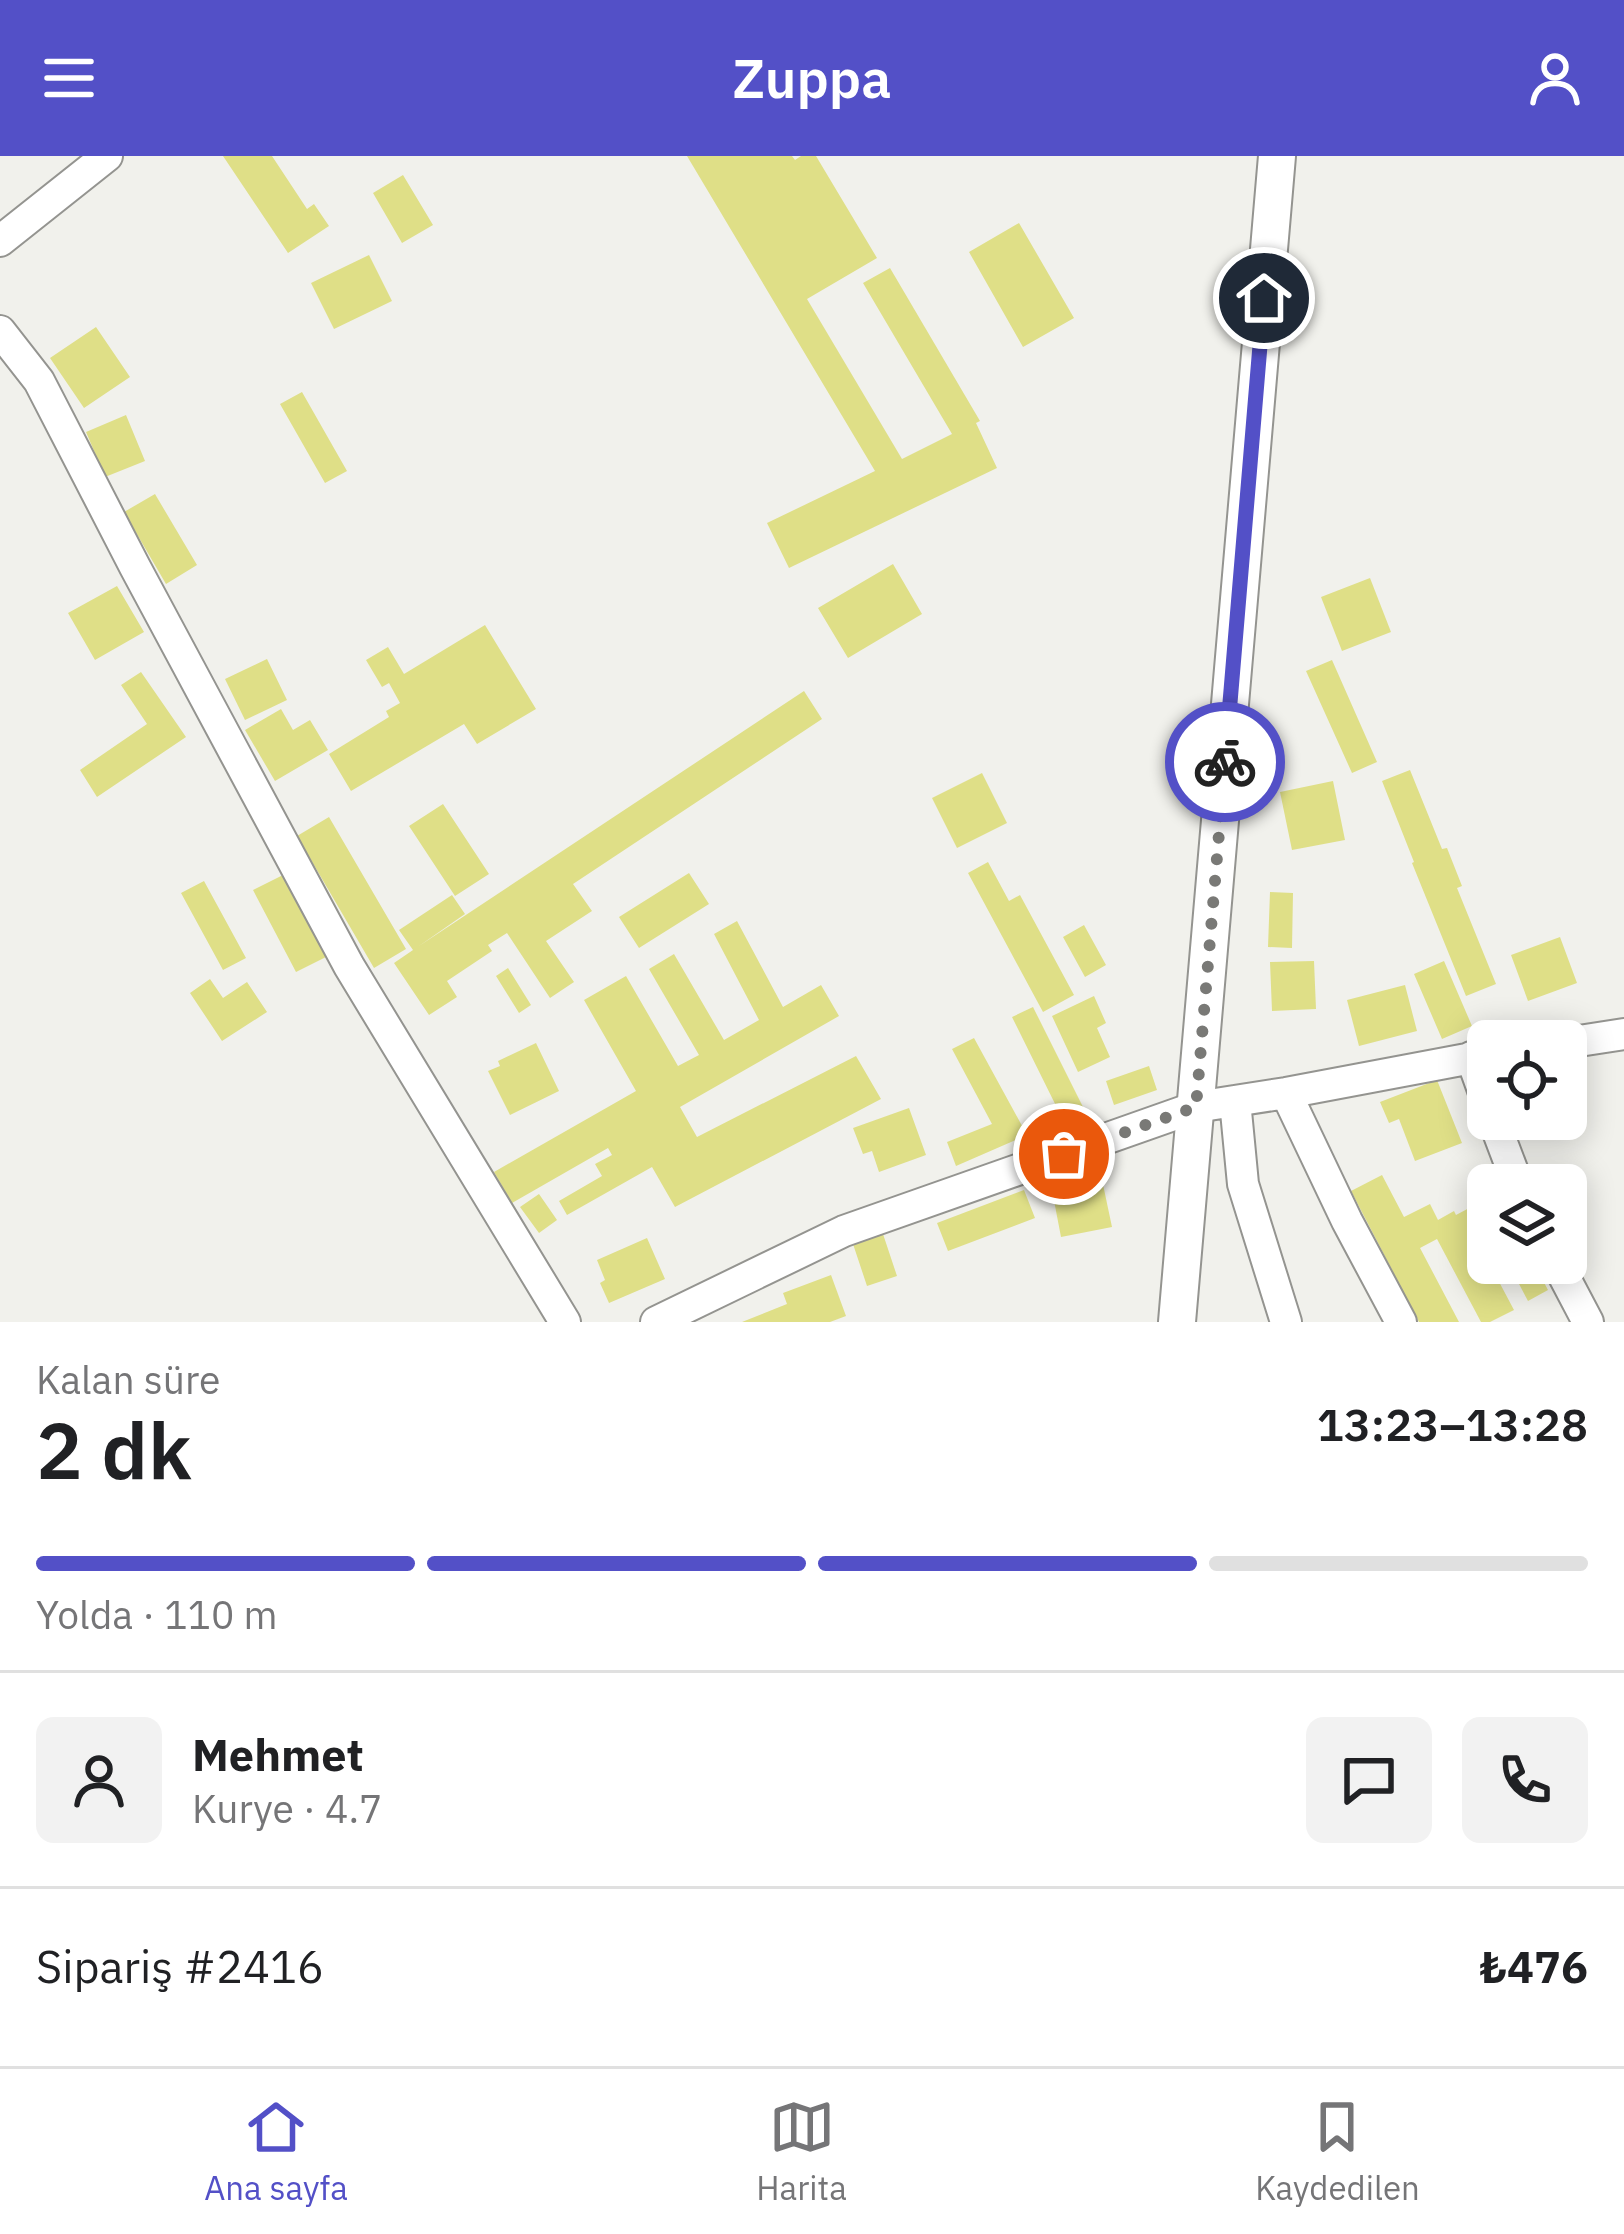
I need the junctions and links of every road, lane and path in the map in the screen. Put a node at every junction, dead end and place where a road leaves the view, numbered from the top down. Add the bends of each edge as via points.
1 (107, 156) edge
2 (1277, 156) edge
3 (0, 241) edge
4 (0, 331) edge
5 (1624, 1034) edge
6 (1587, 1039) edge
7 (1467, 1058) edge
8 (1286, 1094) junction
9 (1235, 1101) junction
10 (1196, 1107) junction
11 (1568, 1284) edge
12 (565, 1322) edge
13 (656, 1322) edge
14 (1177, 1322) edge
15 (1286, 1322) edge
16 (1400, 1322) edge
17 (1588, 1322) edge

1 - 3 street
2 - 10 street
4 - 12 street via 39,381 349,966
5 - 6 street
7 - 8 street
8 - 9 street
8 - 16 street
9 - 10 street
9 - 15 street via 1244,1184
10 - 13 street via 844,1232
10 - 14 street
11 - 17 street

